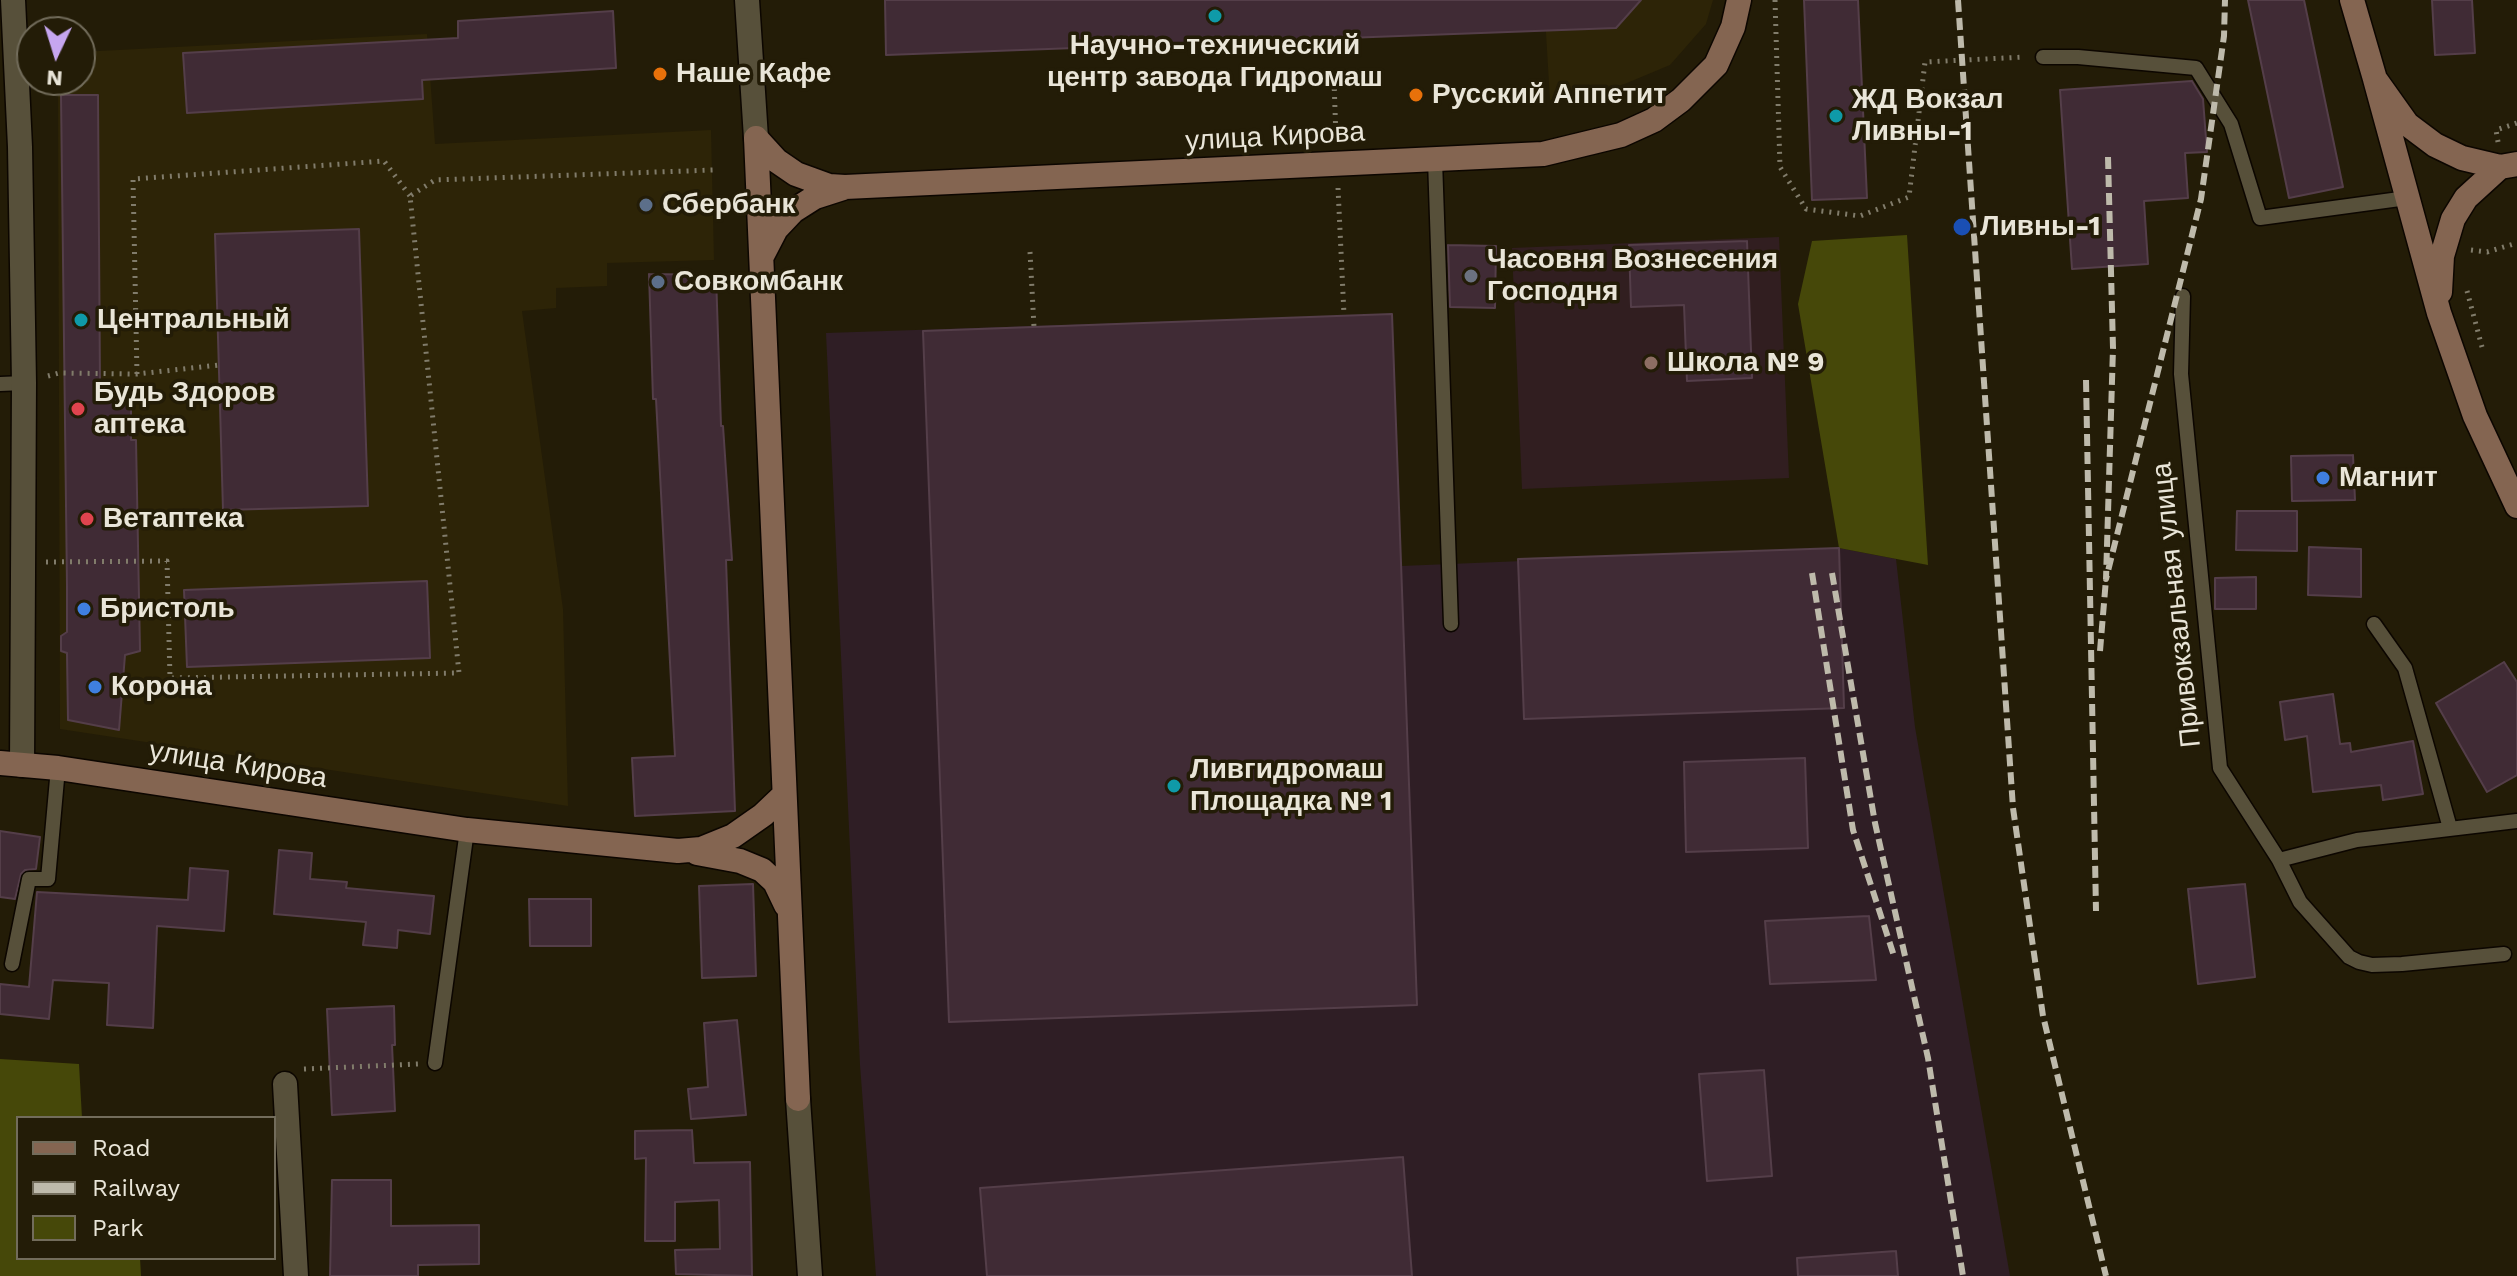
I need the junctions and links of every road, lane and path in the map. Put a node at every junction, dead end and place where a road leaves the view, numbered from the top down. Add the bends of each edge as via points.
1 (13, 0) edge
2 (747, 0) edge
3 (1739, 0) edge
4 (1775, 0) edge
5 (2352, 0) edge
6 (2043, 57) joint
7 (2375, 79) junction
8 (1334, 81) dead end
9 (756, 138) junction
10 (1435, 160) junction
11 (1337, 164) junction
12 (2508, 166) edge
13 (713, 170) dead end
14 (845, 187) junction
15 (410, 196) junction
16 (2407, 198) junction
17 (2517, 243) edge
18 (2468, 250) dead end
19 (1030, 252) dead end
20 (761, 257) junction
21 (2463, 276) dead end
22 (2183, 296) dead end
23 (2439, 313) junction
24 (1344, 315) dead end
25 (1034, 327) dead end
26 (2483, 350) dead end
27 (219, 365) dead end
28 (137, 374) junction
29 (12, 384) edge
30 (2517, 506) edge
31 (23, 562) junction
32 (1451, 624) dead end
33 (2374, 624) dead end
34 (11, 764) edge
35 (58, 768) junction
36 (783, 796) junction
37 (2517, 821) edge
38 (2450, 828) junction
39 (467, 830) junction
40 (678, 851) junction
41 (2279, 860) junction
42 (788, 912) junction
43 (2504, 954) dead end
44 (12, 964) dead end
45 (435, 1063) joint
46 (285, 1084) joint
47 (296, 1276) edge
48 (810, 1276) edge

1 - 29 street via 20,147
2 - 9 street
3 - 10 street, улица Кирова via 1716,65 1654,120 1621,135 1543,154
4 - 6 path via 1780,167 1806,209 1860,216 1909,197 1925,62
5 - 7 street
6 - 16 lane via 2196,68 2231,124 2260,218
7 - 12 street via 2400,116 2425,138 2462,158
7 - 16 street
8 - 11 path
9 - 14 street, улица Кирова via 796,174
9 - 20 street
10 - 11 street, улица Кирова
10 - 32 lane
11 - 14 street, улица Кирова
11 - 24 path
12 - 23 street via 2466,198 2448,230
13 - 15 path via 435,180
14 - 20 street via 793,211
15 - 28 path via 384,161 133,179
15 - 31 path via 459,673 170,678 167,561
16 - 23 street
17 - 18 path via 2487,252
19 - 25 path
20 - 36 street
21 - 26 path
22 - 41 lane, Привокзальная улица via 2181,374 2220,768
23 - 30 street via 2475,416
27 - 28 path
28 - 29 path via 59,373
29 - 31 street
31 - 34 street
33 - 38 lane via 2405,668
34 - 35 street, улица Кирова
35 - 39 street, улица Кирова
35 - 44 lane via 48,879 29,879
36 - 40 street via 733,836 701,849
36 - 42 street
37 - 38 lane
38 - 41 lane via 2357,840
39 - 40 street, улица Кирова
39 - 45 lane
40 - 42 street, улица Кирова via 726,857 762,870 779,889
41 - 43 lane, Привокзальная улица via 2300,902 2359,962 2402,964
42 - 48 street
45 - 46 path via 300,1069
46 - 47 street

